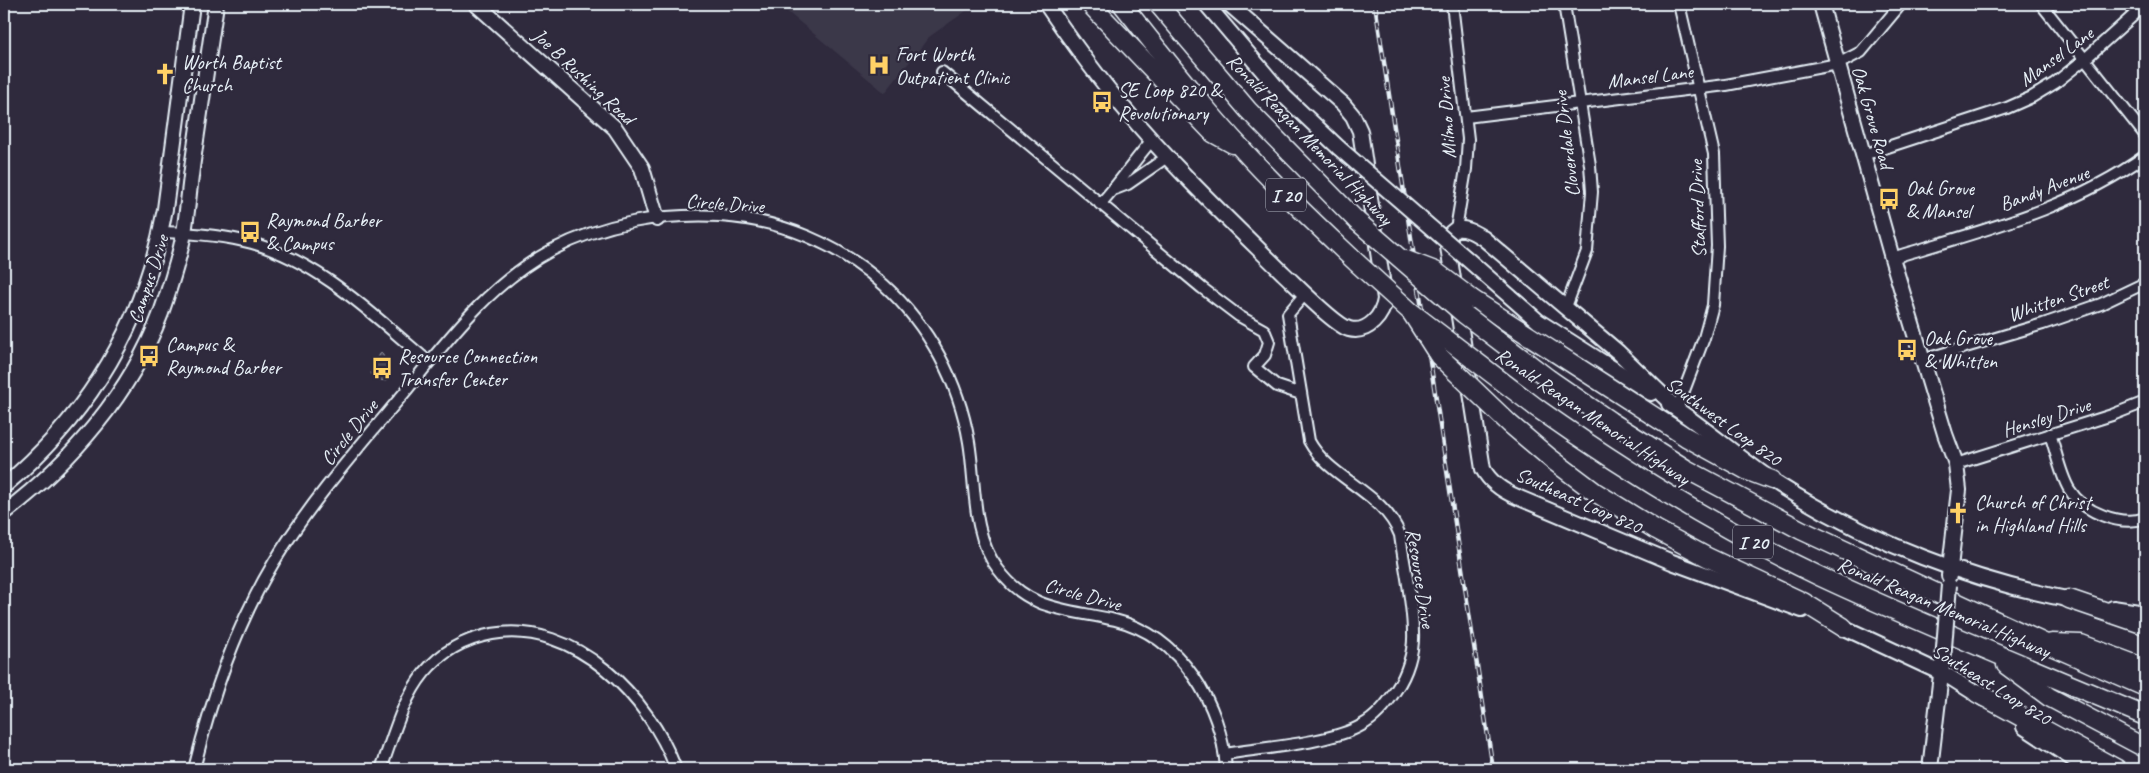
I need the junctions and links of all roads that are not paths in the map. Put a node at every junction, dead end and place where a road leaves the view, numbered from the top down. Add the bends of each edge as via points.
1 (192, 4) edge
2 (216, 4) edge
3 (476, 4) edge
4 (1046, 4) edge
5 (1090, 4) edge
6 (1122, 4) edge
7 (1158, 4) edge
8 (1206, 4) edge
9 (1229, 4) edge
10 (1452, 4) edge
11 (1564, 4) edge
12 (1679, 4) edge
13 (1821, 4) edge
14 (1901, 4) edge
15 (2040, 4) edge
16 (2145, 5) edge
17 (2085, 60) junction
18 (1838, 64) junction
19 (942, 72) dead end
20 (1698, 88) junction
21 (181, 96) junction
22 (203, 100) junction
23 (1580, 102) junction
24 (1466, 117) junction
25 (2145, 135) edge
26 (1152, 140) junction
27 (1242, 149) junction
28 (1863, 155) junction
29 (1167, 156) junction
30 (2145, 156) edge
31 (1114, 189) junction
32 (1100, 204) junction
33 (657, 219) junction
34 (1456, 229) junction
35 (161, 232) junction
36 (184, 233) junction
37 (1393, 255) junction
38 (1892, 258) junction
39 (2145, 283) edge
40 (1305, 294) junction
41 (1566, 308) junction
42 (1411, 312) junction
43 (1922, 360) junction
44 (429, 362) junction
45 (1301, 394) junction
46 (2145, 402) edge
47 (1677, 409) junction
48 (2050, 434) junction
49 (1956, 464) junction
50 (1772, 480) junction
51 (4, 486) edge
52 (4, 513) edge
53 (2145, 518) edge
54 (1950, 568) junction
55 (2069, 599) junction
56 (2145, 613) edge
57 (2145, 625) edge
58 (1843, 627) junction
59 (2042, 642) junction
60 (1984, 648) junction
61 (1942, 667) junction
62 (2145, 668) edge
63 (2145, 687) edge
64 (1976, 694) junction
65 (2145, 716) edge
66 (2145, 748) edge
67 (1225, 754) junction
68 (194, 769) edge
69 (382, 769) edge
70 (676, 769) edge
71 (1226, 769) edge
72 (1930, 769) edge
73 (2088, 769) edge
74 (2117, 769) edge

1 - 21 main road, Campus Drive
2 - 22 main road, Campus Drive
3 - 33 main road, Joe B Rushing Road via 615,128 642,168
4 - 26 main road via 1092,68
5 - 27 highway via 1213,133
6 - 27 highway, Ronald Reagan Memorial Highway / I 20
7 - 37 highway, Ronald Reagan Memorial Highway / I 20, bridge via 1248,110
8 - 47 main road, Southwest Loop 820, bridge via 1284,96 1538,321
9 - 40 main road via 1343,104 1360,131 1384,288 1383,310 1370,325 1351,330 1343,327
10 - 24 street, Milmo Drive
11 - 23 street, Cloverdale Drive
12 - 20 street, Stafford Drive
13 - 18 main road, Oak Grove Road
14 - 18 street, Mansel Lane via 1860,52
15 - 17 street
16 - 17 street, Mansel Lane
17 - 25 street
17 - 28 street, Mansel Lane via 2024,101
18 - 20 street, Mansel Lane
18 - 28 main road, Oak Grove Road
19 - 32 street
20 - 23 street, Mansel Lane
20 - 47 street, Stafford Drive via 1714,154 1718,246 1713,305
21 - 22 main road
21 - 35 main road, Campus Drive
22 - 36 main road, Campus Drive
23 - 24 street, Mansel Lane
23 - 41 street, Cloverdale Drive via 1592,192 1587,251
24 - 34 street, Milmo Drive via 1467,162
26 - 29 main road
26 - 31 street
27 - 42 highway, Ronald Reagan Memorial Highway / I 20, bridge via 1356,263
28 - 38 main road, Oak Grove Road
29 - 31 street via 1128,184
29 - 40 main road
30 - 38 street, Bandy Avenue via 2121,174 2073,198 2024,217
31 - 32 street
32 - 45 street via 1202,288 1264,330 1269,342 1254,367 1277,386
33 - 44 street, Circle Drive via 592,232 548,252 478,305
33 - 67 street, Circle Drive via 734,217 785,228 828,245 886,287 918,322 954,386 969,441 979,525 998,570 1012,585 1039,604 1119,621 1150,635 1184,664 1199,683 1212,707
34 - 41 main road via 1471,230 1483,238
34 - 58 main road, Southeast Loop 820 via 1451,233 1448,247 1482,468 1486,475 1517,497 1672,562
35 - 36 street
35 - 51 main road, Campus Drive via 140,304 112,360 60,430
36 - 44 street via 252,243 303,264 345,292
36 - 52 main road, Campus Drive via 160,314 115,398 61,463
37 - 50 highway, bridge via 1435,272 1686,437 1748,471
37 - 59 highway, Ronald Reagan Memorial Highway / I 20, bridge via 1549,379 1652,448 1853,556
38 - 43 main road, Oak Grove Road
39 - 43 street, Whitten Street via 2101,304
40 - 45 street, Resource Drive via 1288,314
41 - 47 main road
42 - 58 highway, bridge via 1439,356 1510,424 1595,492 1655,529 1802,602
42 - 60 highway, Ronald Reagan Memorial Highway / I 20, bridge via 1537,408 1657,487 1819,576
43 - 49 main road, Oak Grove Road
44 - 68 street, Circle Drive via 317,499 273,564 223,669
45 - 67 street, Resource Drive via 1309,441 1314,450 1396,522 1413,633 1412,650 1401,683 1388,703 1362,726 1335,736
46 - 48 street, Hensley Drive
47 - 50 main road, Southwest Loop 820
48 - 49 street, Hensley Drive
48 - 53 street via 2069,490 2081,503 2109,517 2124,520
49 - 54 main road, Oak Grove Road via 1959,490
50 - 54 main road, Southwest Loop 820 via 1845,522
54 - 55 main road, Southwest Loop 820
54 - 61 main road, Oak Grove Road, bridge
55 - 56 main road, Southwest Loop 820
55 - 57 highway
58 - 61 main road, Southeast Loop 820
59 - 62 highway via 2081,644
59 - 63 highway, Ronald Reagan Memorial Highway / I 20
60 - 65 highway, Ronald Reagan Memorial Highway / I 20
60 - 66 highway via 2049,697
61 - 64 main road, Southeast Loop 820
61 - 72 main road, Oak Grove Road
64 - 73 main road, Southeast Loop 820
64 - 74 highway
67 - 71 street, Circle Drive
69 - 70 street via 405,705 424,673 457,645 477,636 505,632 545,636 568,644 589,657 646,714 665,743

